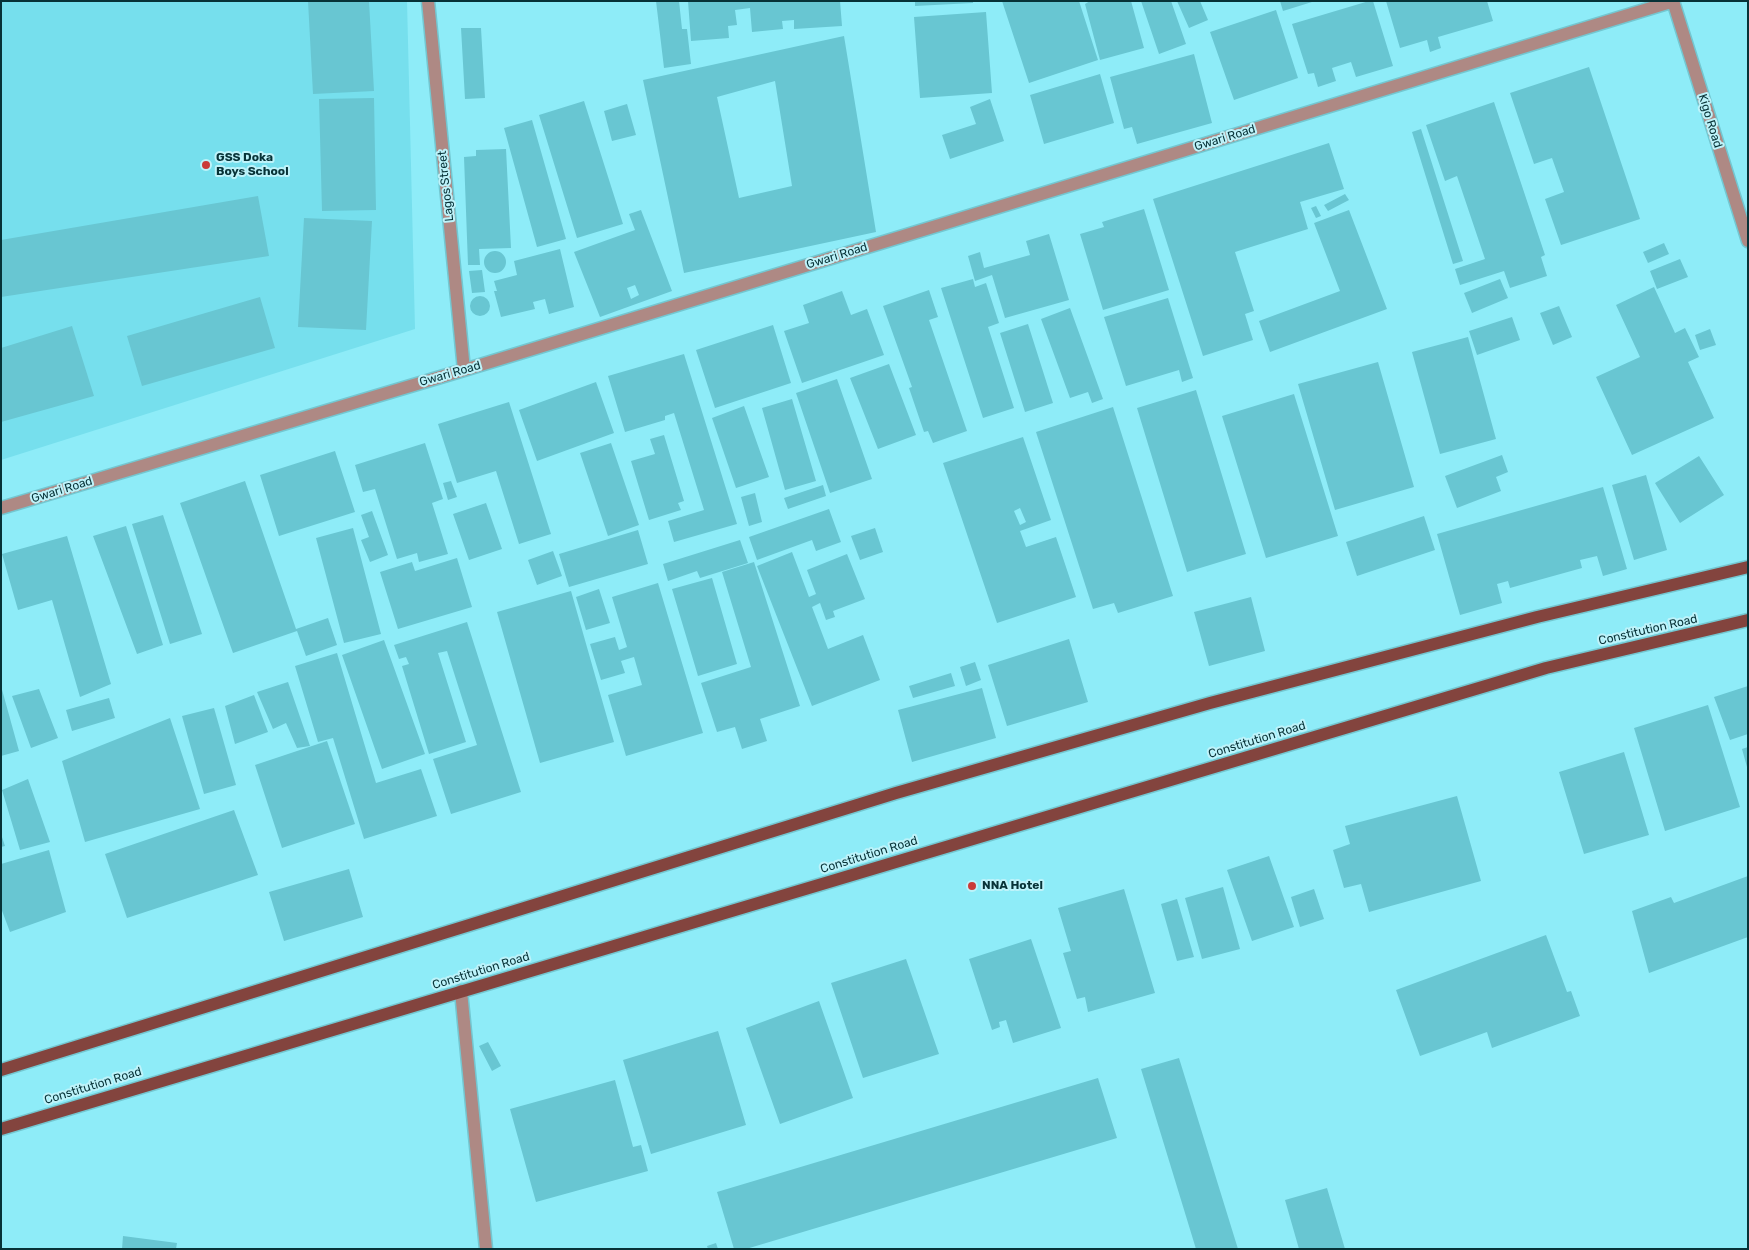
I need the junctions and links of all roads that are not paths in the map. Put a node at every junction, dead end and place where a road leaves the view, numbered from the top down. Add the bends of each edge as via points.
1 (428, 1) edge
2 (1673, 1) edge
3 (1748, 241) edge
4 (464, 370) junction
5 (1, 508) edge
6 (1748, 567) edge
7 (1748, 620) edge
8 (461, 991) junction
9 (1, 1070) edge
10 (1, 1128) edge
11 (486, 1249) edge

1 - 4 street, Lagos Street
2 - 3 street, Kigo Road
2 - 4 street, Gwari Road
4 - 5 street, Gwari Road
6 - 9 main road via 1527,619 1210,703 991,766
7 - 8 main road, Constitution Road via 1546,668
8 - 10 main road, Constitution Road
8 - 11 street

